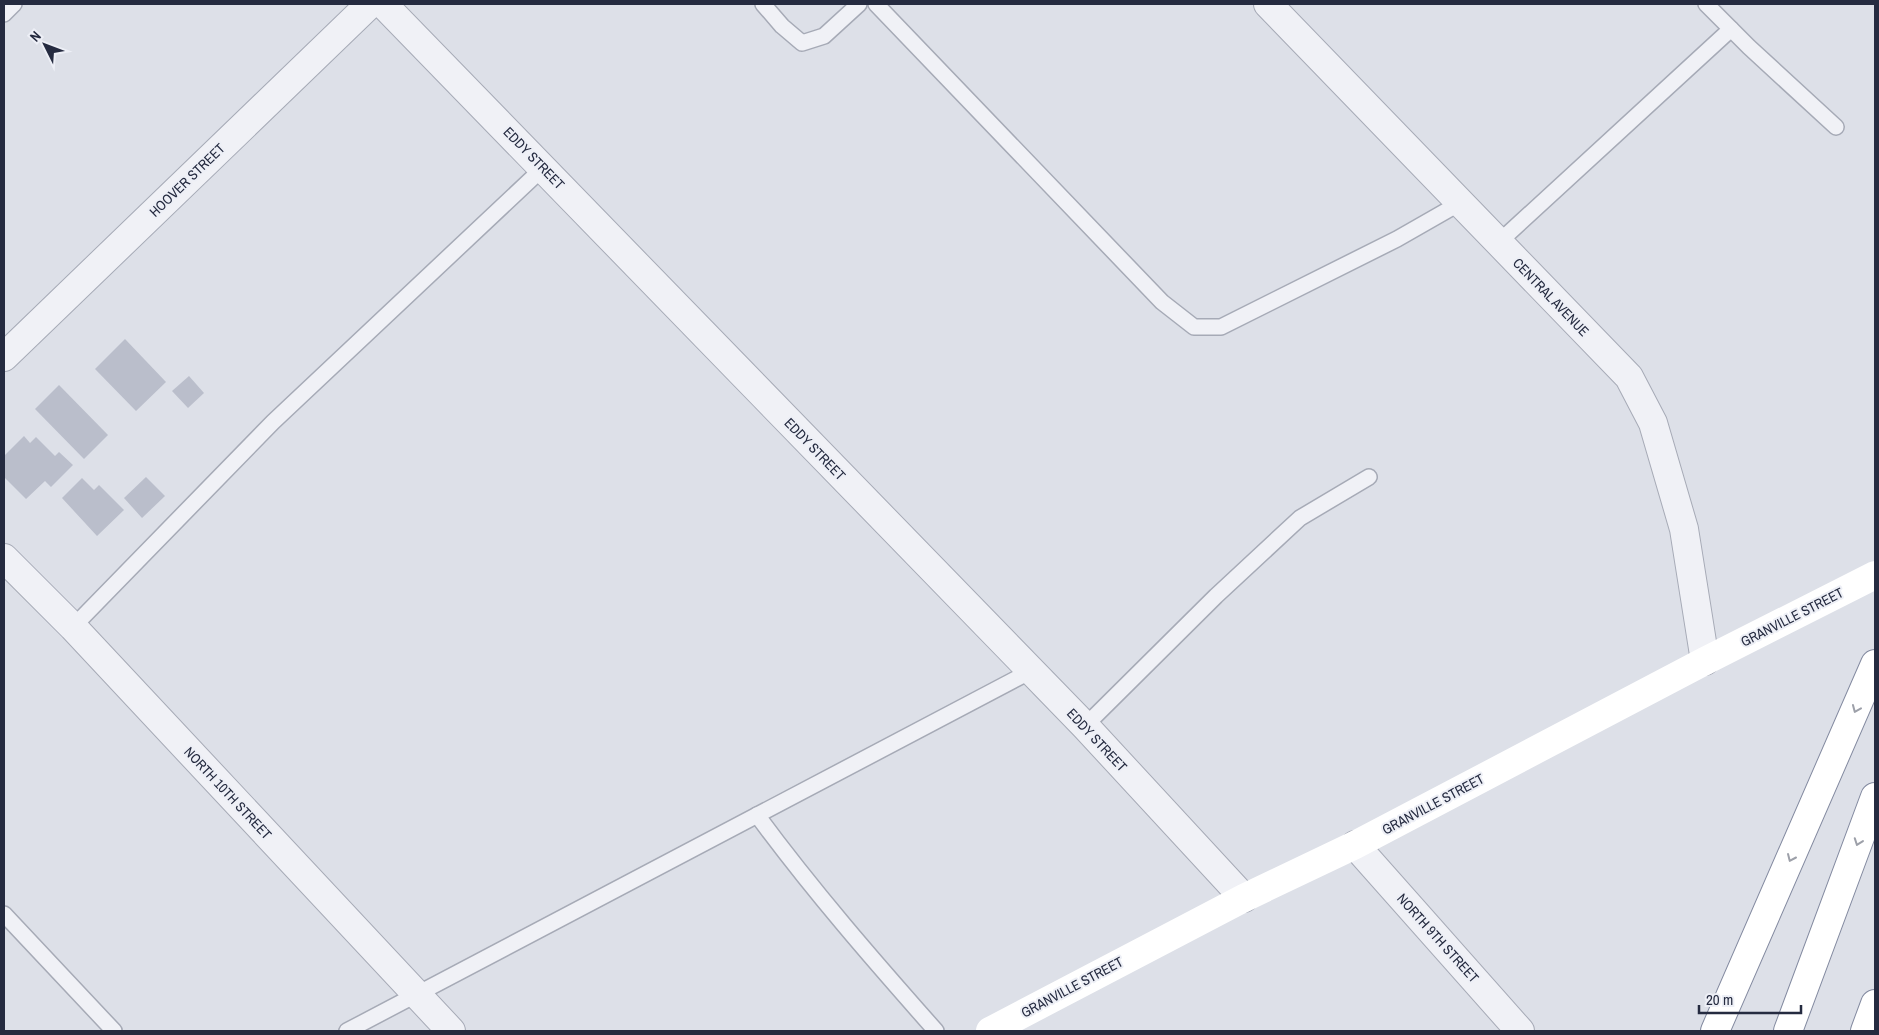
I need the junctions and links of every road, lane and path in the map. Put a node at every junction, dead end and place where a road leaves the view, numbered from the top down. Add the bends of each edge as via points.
1 (14, 4) edge
2 (370, 4) edge
3 (383, 4) edge
4 (763, 4) edge
5 (859, 4) edge
6 (876, 4) edge
7 (1268, 4) edge
8 (1706, 4) edge
9 (4, 14) edge
10 (1731, 29) junction
11 (1836, 127) dead end
12 (543, 168) junction
13 (1460, 202) junction
14 (1498, 242) junction
15 (4, 357) edge
16 (1369, 477) dead end
17 (4, 558) edge
18 (1875, 575) edge
19 (73, 627) junction
20 (1705, 661) junction
21 (1875, 664) edge
22 (1031, 671) junction
23 (1085, 726) junction
24 (1875, 797) edge
25 (757, 815) junction
26 (1355, 845) junction
27 (1244, 898) junction
28 (4, 914) edge
29 (416, 994) junction
30 (1875, 1004) edge
31 (114, 1031) edge
32 (347, 1031) edge
33 (451, 1031) edge
34 (936, 1031) edge
35 (990, 1031) edge
36 (1520, 1031) edge
37 (1715, 1031) edge
38 (1788, 1031) edge
39 (1865, 1031) edge

1 - 9 lane
2 - 15 street, HOOVER STREET
3 - 12 street, EDDY STREET
4 - 5 lane via 802,43 824,36
6 - 13 lane via 1162,302 1194,327 1221,326 1397,240
7 - 13 street, CENTRAL AVENUE
8 - 10 lane
10 - 11 lane
10 - 14 lane
12 - 19 lane via 273,422
12 - 22 street, EDDY STREET
13 - 14 street, CENTRAL AVENUE
14 - 20 street, CENTRAL AVENUE via 1629,377 1653,423 1684,529
16 - 23 lane via 1300,518
17 - 19 street, NORTH 10TH STREET
18 - 20 main road, GRANVILLE STREET
19 - 29 street, NORTH 10TH STREET
20 - 26 main road, GRANVILLE STREET
21 -> 37 main road
22 - 23 street, EDDY STREET
22 - 25 lane
23 - 27 street, EDDY STREET
24 -> 38 main road
25 - 29 lane
25 - 34 lane via 858,943
26 - 27 main road, GRANVILLE STREET
26 - 36 street, NORTH 9TH STREET
27 - 35 main road, GRANVILLE STREET
28 - 31 lane
29 - 32 lane
29 - 33 street, NORTH 10TH STREET
30 - 39 main road

